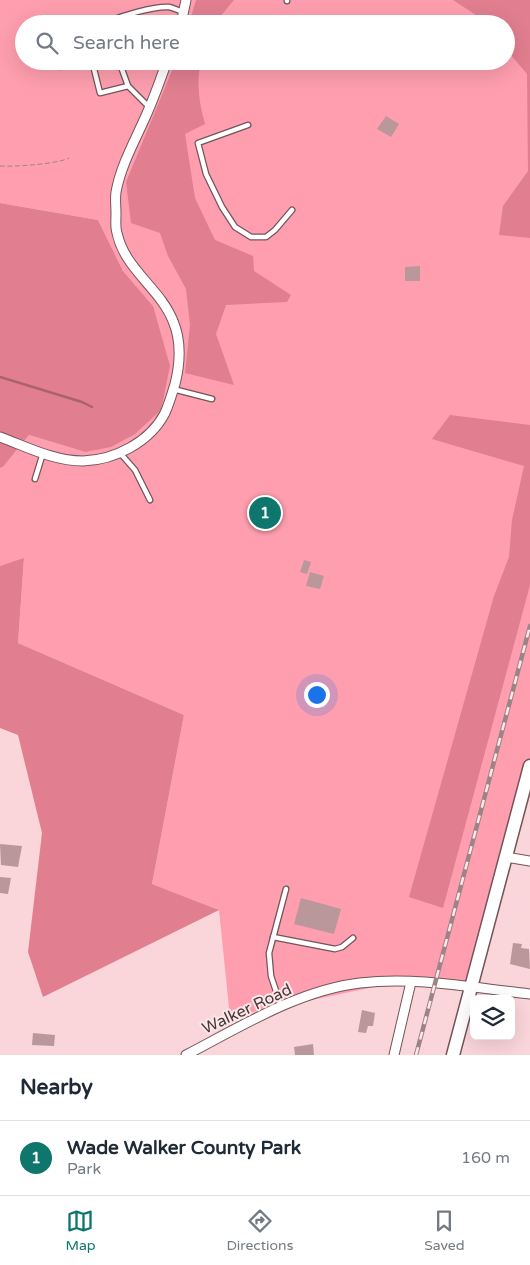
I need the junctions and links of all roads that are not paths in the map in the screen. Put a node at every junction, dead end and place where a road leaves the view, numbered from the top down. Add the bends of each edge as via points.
1 (186, 0) edge
2 (184, 12) junction
3 (133, 15) edge
4 (183, 15) edge
5 (94, 70) edge
6 (123, 70) edge
7 (164, 70) edge
8 (128, 86) junction
9 (150, 108) junction
10 (248, 124) dead end
11 (292, 210) dead end
12 (174, 389) junction
13 (212, 399) dead end
14 (0, 437) edge
15 (120, 452) junction
16 (43, 453) junction
17 (35, 479) dead end
18 (150, 500) dead end
19 (530, 766) edge
20 (506, 857) junction
21 (530, 861) edge
22 (286, 889) dead end
23 (273, 937) junction
24 (353, 938) dead end
25 (411, 982) junction
26 (472, 987) junction
27 (530, 994) edge
28 (281, 1006) junction
29 (186, 1055) edge
30 (394, 1055) edge
31 (453, 1055) edge

1 - 2 street
2 - 3 lane via 169,7
2 - 4 street
5 - 8 lane via 100,93
6 - 8 lane
7 - 9 street
8 - 9 lane
9 - 12 street via 122,169 116,192 116,233 128,261 162,301 174,322 180,356
10 - 11 lane via 198,143 206,174 222,207 235,227 251,237 266,237
12 - 13 lane
12 - 15 street via 158,424
14 - 16 street
15 - 16 street via 85,461
15 - 18 lane
16 - 17 lane
19 - 20 main road
20 - 21 street
20 - 26 main road
22 - 23 lane
23 - 24 lane via 335,949
23 - 28 lane via 269,953 271,976
25 - 26 street, Walker Road
25 - 28 street, Walker Road via 360,983
25 - 30 street
26 - 27 street, Walker Road
26 - 31 main road
28 - 29 street, Walker Road

